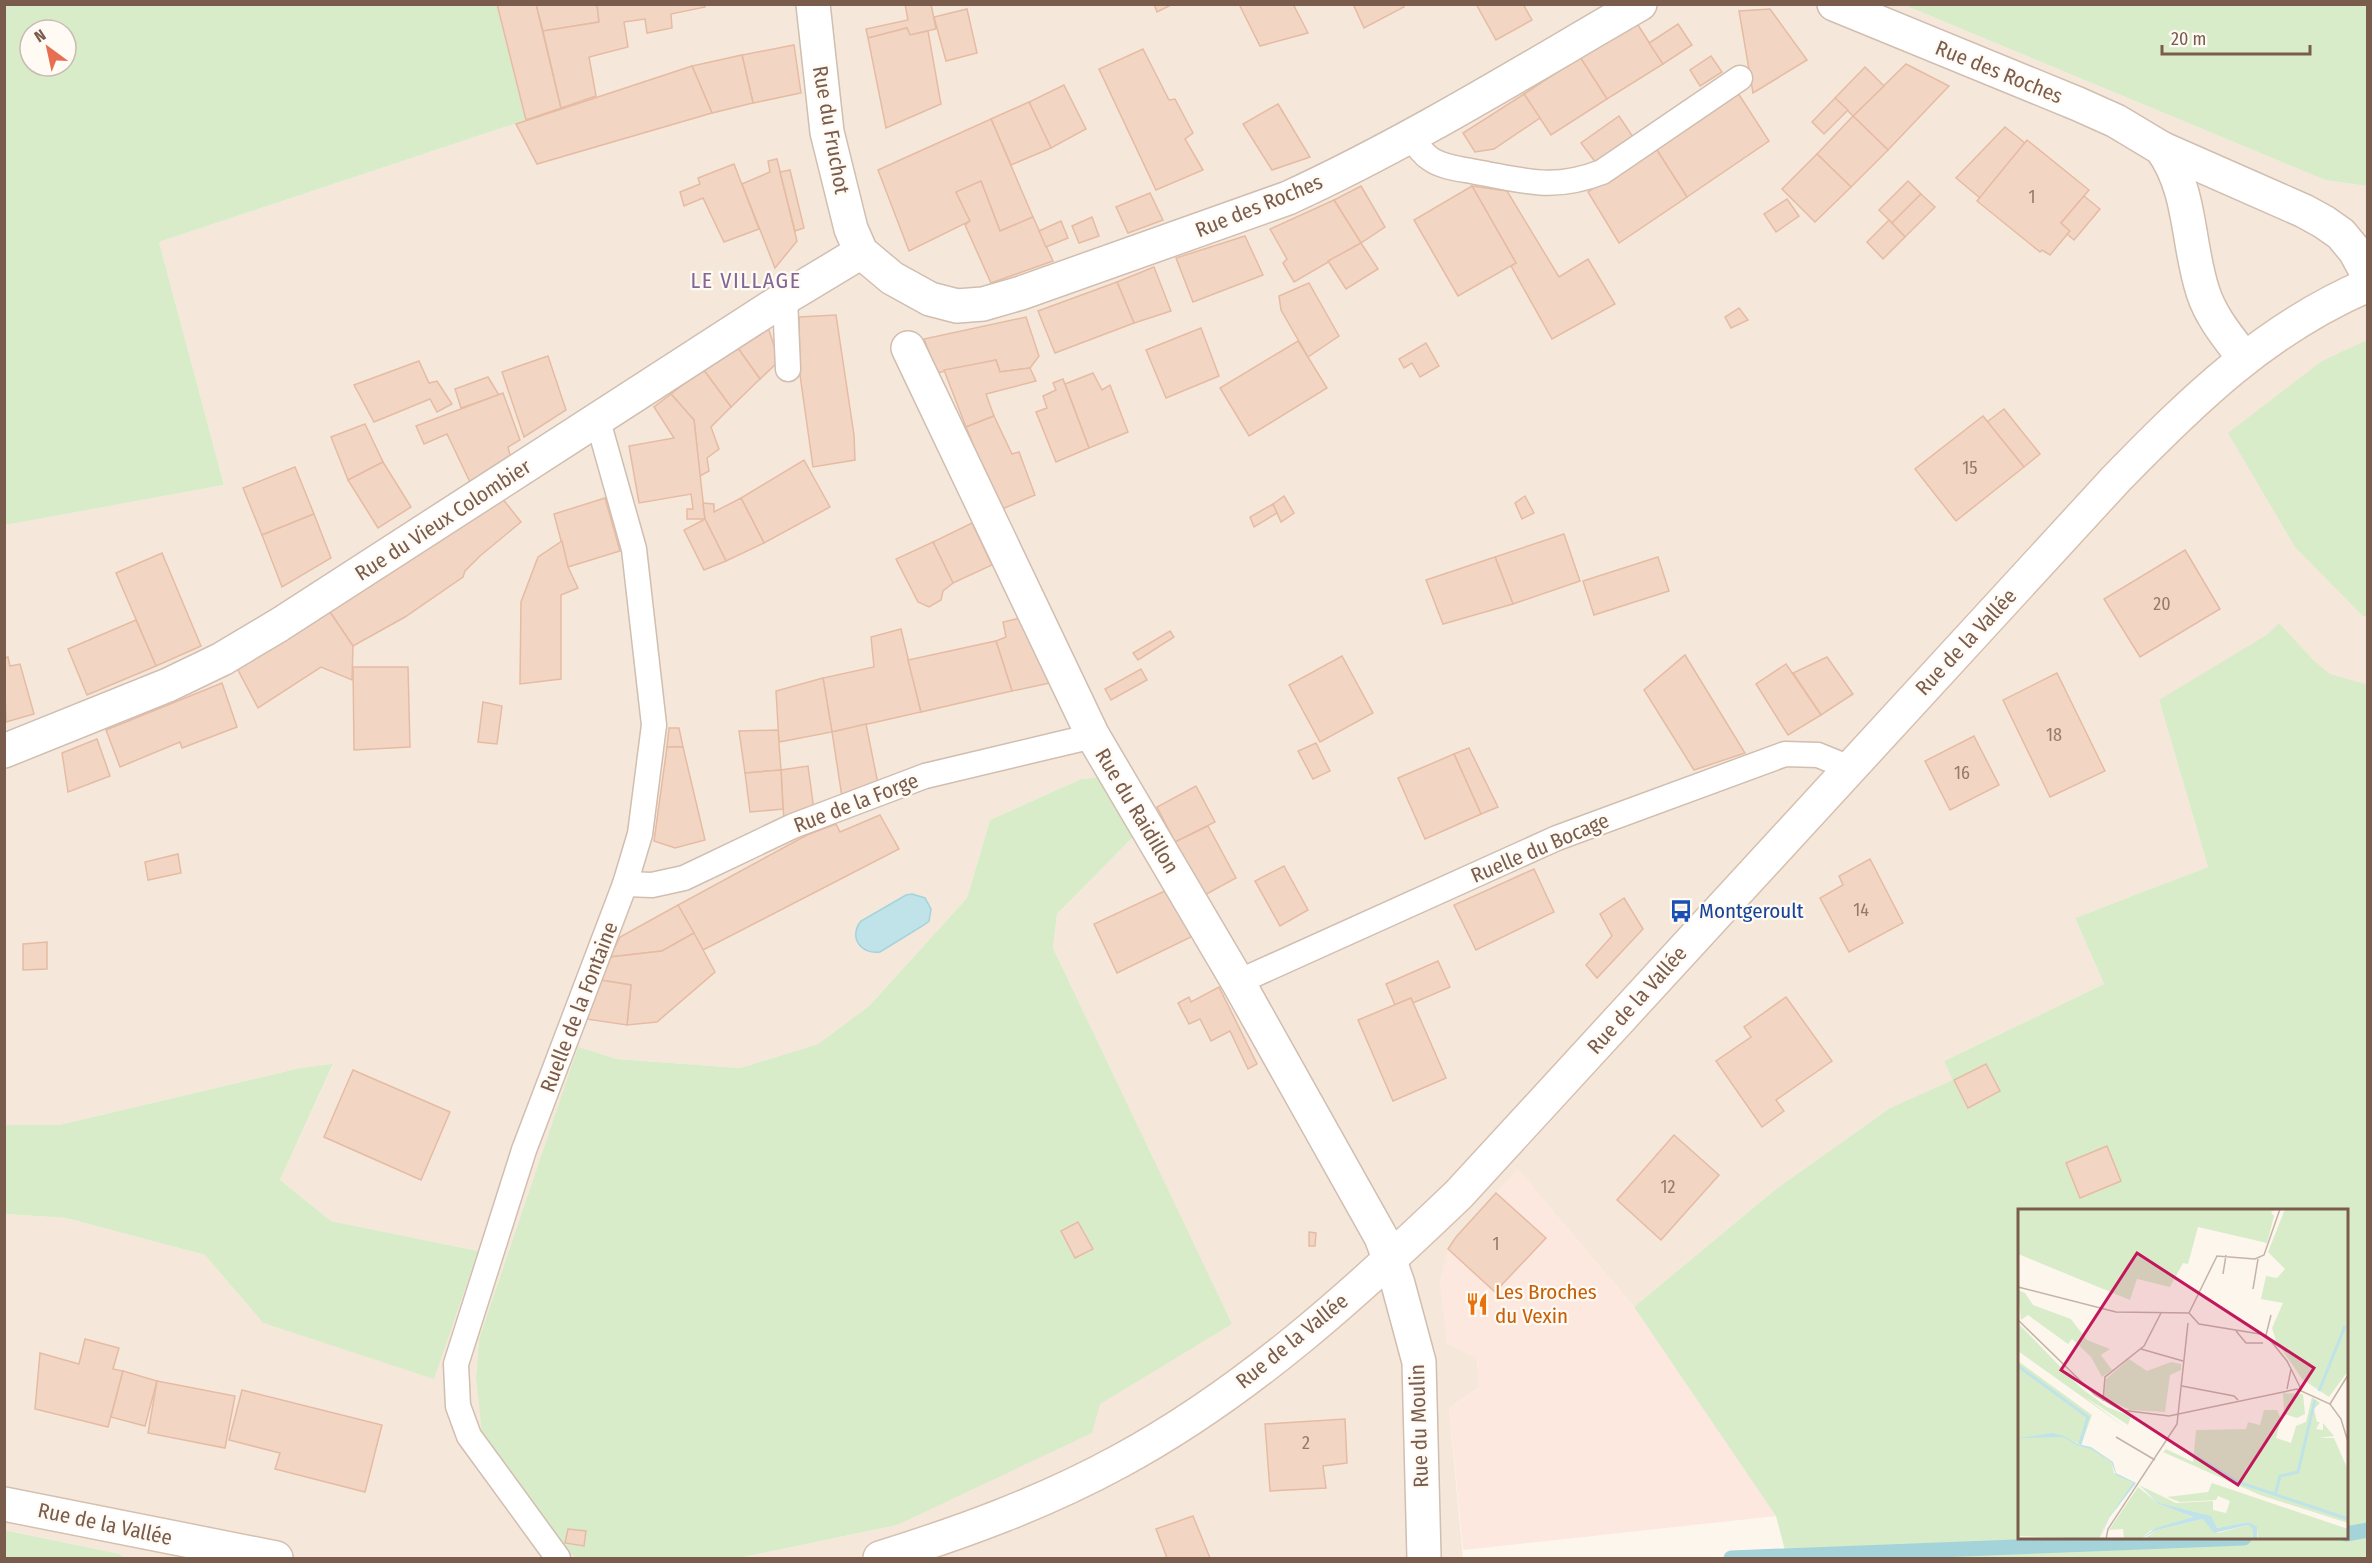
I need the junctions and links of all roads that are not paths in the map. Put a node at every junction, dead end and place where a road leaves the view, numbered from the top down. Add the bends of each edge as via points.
1 (813, 4) edge
2 (1640, 4) edge
3 (1834, 4) edge
4 (1740, 78) dead end
5 (1411, 136) junction
6 (2161, 148) junction
7 (861, 252) junction
8 (2367, 275) edge
9 (2367, 285) edge
10 (785, 298) junction
11 (908, 348) dead end
12 (2244, 358) junction
13 (788, 369) dead end
14 (598, 421) junction
15 (1093, 736) junction
16 (4, 751) edge
17 (1850, 768) junction
18 (625, 884) junction
19 (1238, 982) junction
20 (1390, 1261) junction
21 (4, 1504) edge
22 (276, 1558) edge
23 (558, 1558) edge
24 (880, 1558) edge
25 (1424, 1558) edge

1 - 7 street, Rue du Fruchot via 827,132 842,199
2 - 5 street, Rue des Roches
3 - 6 street, Rue des Roches via 2078,104
4 - 5 lane via 1602,172 1580,180 1538,184 1448,166 1422,152
5 - 7 street, Rue des Roches via 1278,202 983,304 957,306 930,299 892,278
6 - 8 street, Rue des Roches via 2324,222 2355,250
6 - 12 street via 2180,185 2202,292 2215,319
7 - 10 street, Rue du Vieux Colombier
9 - 12 street, Rue de la Vallée via 2284,329
10 - 13 lane
10 - 14 street, Rue du Vieux Colombier
11 - 15 street, Rue du Raidillon
12 - 17 street, Rue de la Vallée via 2116,479
14 - 16 street, Rue du Vieux Colombier via 222,659
14 - 18 lane, Ruelle de la Fontaine via 634,549 654,725 640,834
15 - 18 lane, Rue de la Forge via 925,776 793,826 684,878 652,885
15 - 19 street, Rue du Raidillon
17 - 19 lane, Ruelle du Bocage via 1818,755 1785,754 1557,838
17 - 20 street, Rue de la Vallée via 1459,1194
18 - 23 lane, Ruelle de la Fontaine via 524,1150 456,1364 458,1406 469,1436
19 - 20 street, Rue du Raidillon via 1381,1237
20 - 24 street, Rue de la Vallée via 1238,1385 1121,1461 1006,1516
20 - 25 street, Rue du Moulin via 1419,1362
21 - 22 street, Rue de la Vallée

